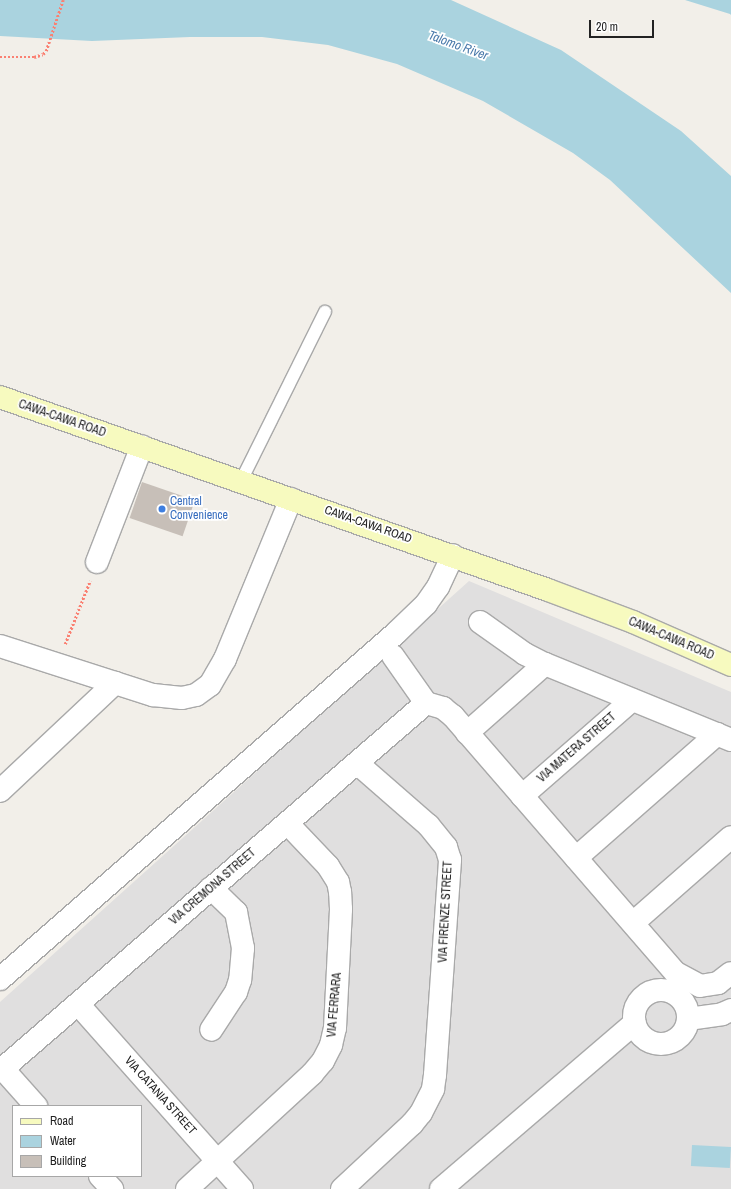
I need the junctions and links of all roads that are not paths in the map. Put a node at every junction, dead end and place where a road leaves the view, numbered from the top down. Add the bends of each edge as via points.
1 (325, 312) dead end
2 (0, 397) edge
3 (142, 446) junction
4 (241, 481) junction
5 (291, 499) junction
6 (453, 555) junction
7 (97, 562) road end
8 (480, 622) dead end
9 (0, 646) edge
10 (393, 656) dead end
11 (545, 664) junction
12 (731, 665) edge
13 (115, 683) junction
14 (632, 700) junction
15 (426, 703) junction
16 (467, 733) junction
17 (724, 737) edge
18 (357, 763) junction
19 (0, 791) edge
20 (522, 796) junction
21 (287, 823) junction
22 (731, 837) edge
23 (576, 858) junction
24 (211, 888) junction
25 (632, 923) junction
26 (731, 973) edge
27 (0, 979) edge
28 (78, 1004) junction
29 (731, 1010) edge
30 (688, 1019) junction
31 (635, 1023) junction
32 (211, 1030) dead end
33 (1, 1070) edge
34 (35, 1105) edge
35 (219, 1161) junction
36 (101, 1177) edge
37 (112, 1189) edge
38 (187, 1189) edge
39 (242, 1189) edge
40 (342, 1189) edge
41 (441, 1189) edge

1 - 4 lane
2 - 3 street, CAWA-CAWA ROAD
3 - 4 street, CAWA-CAWA ROAD
3 - 7 street
4 - 5 street, CAWA-CAWA ROAD
5 - 6 street, CAWA-CAWA ROAD
5 - 13 street via 225,659 210,685 196,695 182,698 153,695
6 - 12 street, CAWA-CAWA ROAD via 632,622
6 - 27 street via 438,588 426,604 396,633
8 - 11 street via 525,654
9 - 13 street
10 - 15 street
11 - 14 street
11 - 16 street
13 - 19 street
14 - 17 street
14 - 20 street, VIA MATERA STREET
15 - 16 street via 442,708
15 - 18 street, VIA CREMONA STREET
16 - 20 street
17 - 23 street
18 - 21 street, VIA CREMONA STREET
18 - 40 street, VIA FIRENZE STREET via 428,825 438,836 450,860 435,1075 429,1100 412,1124
20 - 23 street
21 - 24 street, VIA CREMONA STREET
21 - 35 street, VIA FERRARA via 328,866 338,882 342,909 335,1028 331,1045 323,1061 312,1074
22 - 25 street
23 - 25 street
24 - 28 street, VIA CREMONA STREET
24 - 32 street via 236,912 243,948 240,980 236,992
25 - 26 street via 676,973 700,986 718,983
28 - 33 street, VIA CREMONA STREET
28 - 35 street, VIA CATANIA STREET
29 - 30 street
30 - 31 street via 681,1034 666,1043 649,1041 640,1034
30 - 31 street via 685,1004 680,998 674,993 659,990 645,995 639,1001
31 - 41 street
33 - 34 street
35 - 38 street, VIA FERRARA
35 - 39 street, VIA CATANIA STREET
36 - 37 street

